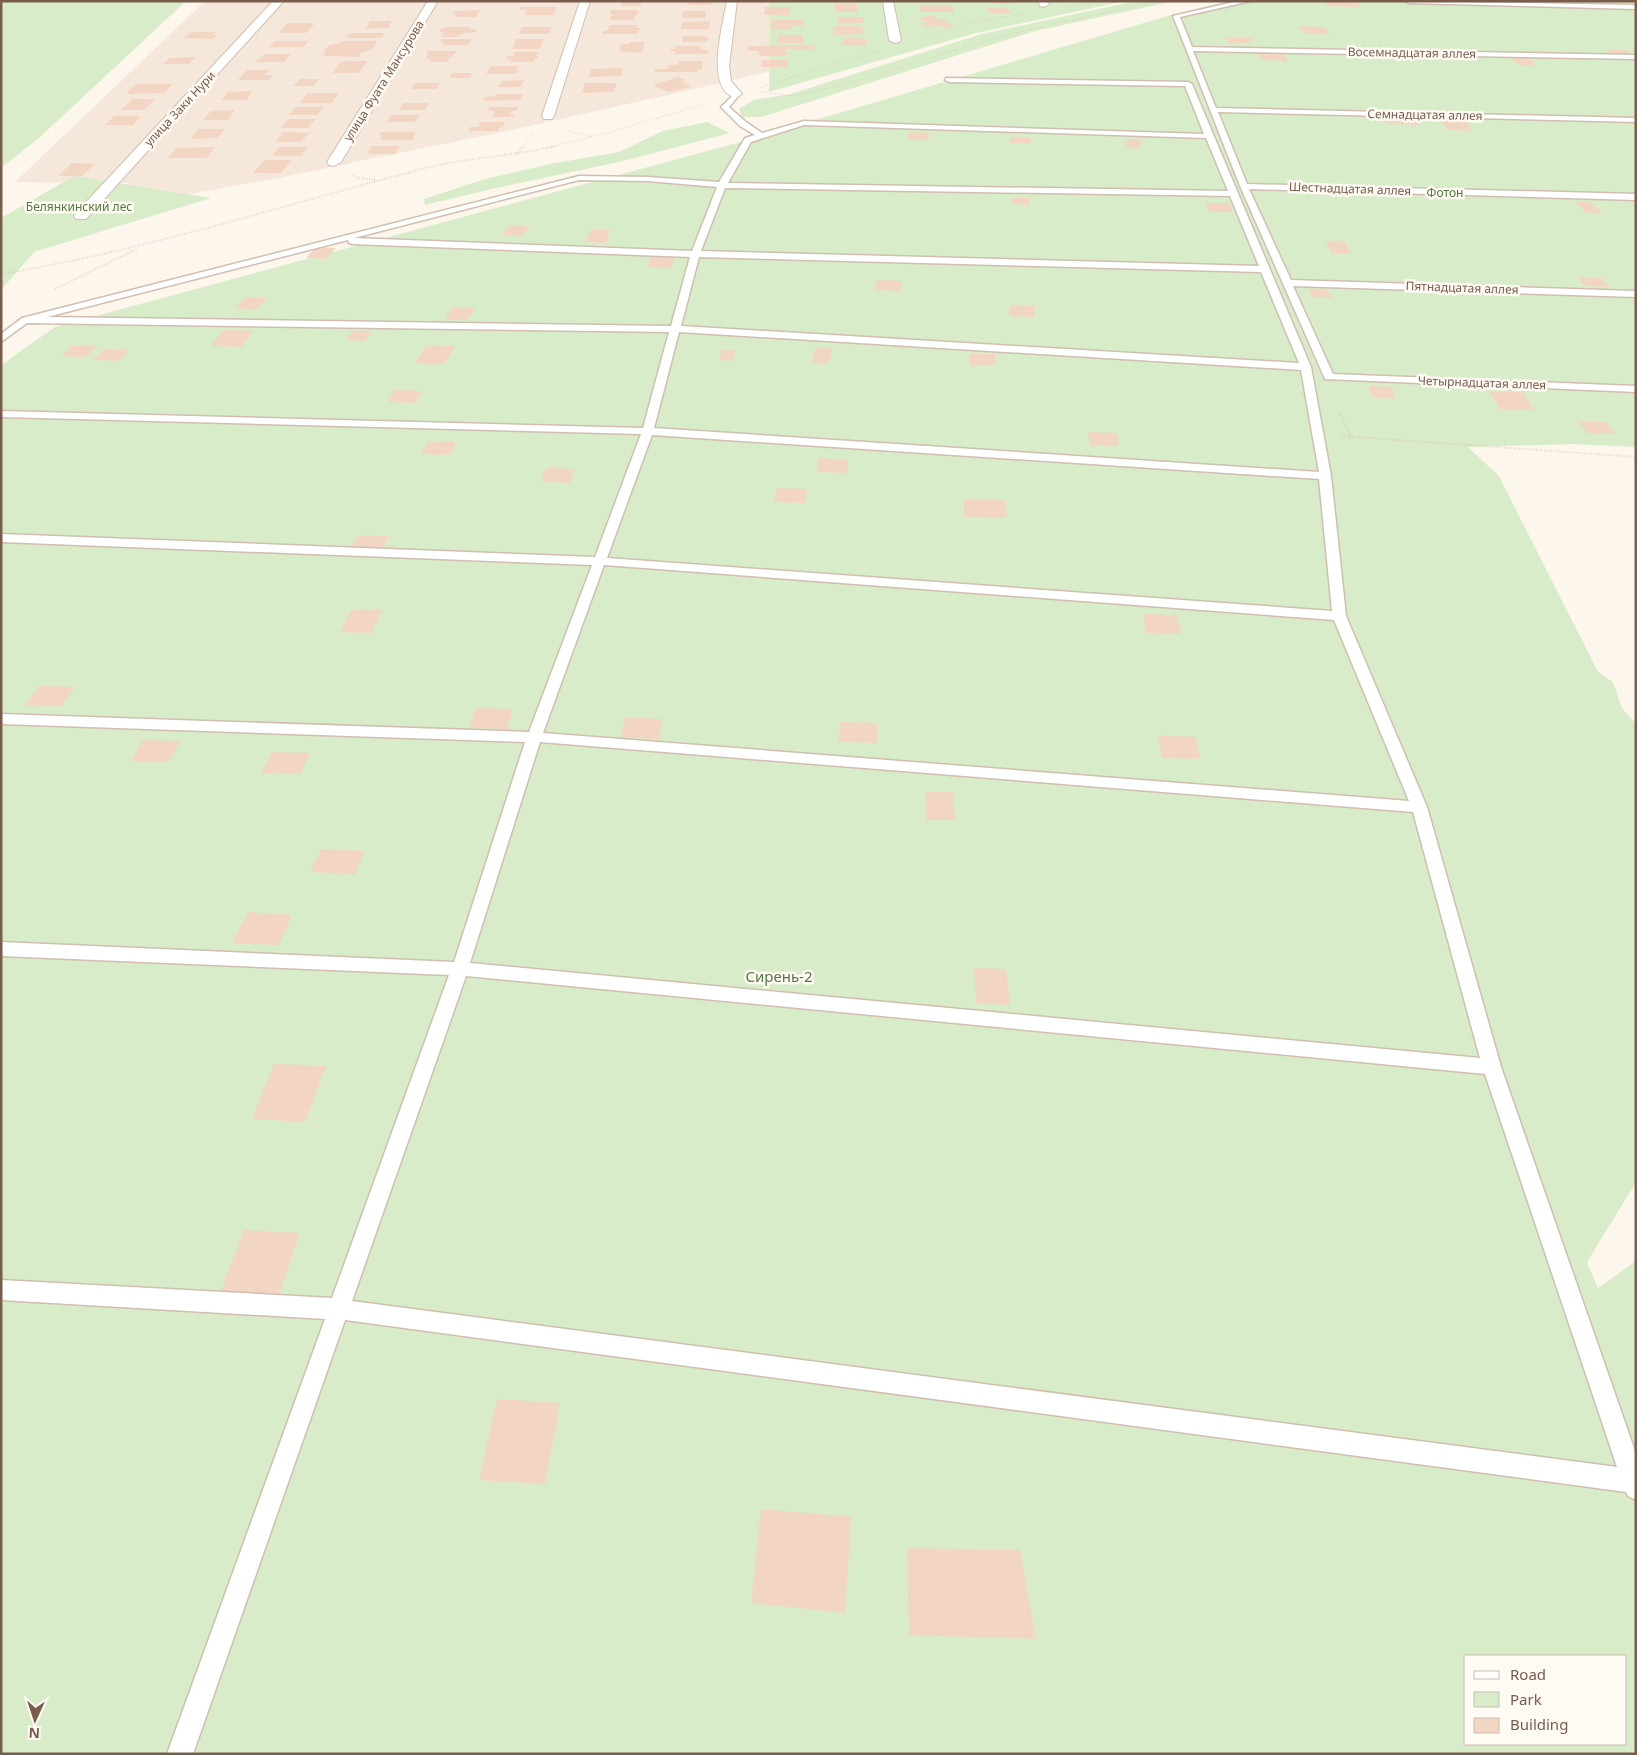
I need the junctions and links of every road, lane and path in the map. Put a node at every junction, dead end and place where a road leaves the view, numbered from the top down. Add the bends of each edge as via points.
1 (279, 1) edge
2 (434, 1) edge
3 (584, 1) edge
4 (732, 1) edge
5 (888, 1) edge
6 (1155, 1) edge
7 (1248, 1) edge
8 (1408, 1) edge
9 (1636, 7) edge
10 (895, 40) dead end
11 (1189, 49) junction
12 (1636, 57) edge
13 (949, 80) dead end
14 (758, 91) dead end
15 (736, 94) junction
16 (1214, 110) junction
17 (548, 116) joint
18 (1636, 120) edge
19 (761, 136) junction
20 (1209, 136) junction
21 (517, 154) junction
22 (334, 162) dead end
23 (722, 185) junction
24 (1239, 190) junction
25 (1636, 198) edge
26 (81, 216) dead end
27 (335, 240) junction
28 (141, 247) junction
29 (696, 254) junction
30 (1265, 269) junction
31 (1, 274) edge
32 (1288, 283) junction
33 (53, 290) dead end
34 (1636, 294) edge
35 (25, 320) junction
36 (676, 328) junction
37 (1, 339) edge
38 (1306, 366) junction
39 (1329, 377) joint
40 (1636, 389) edge
41 (1, 414) edge
42 (648, 431) junction
43 (1319, 440) junction
44 (1636, 457) edge
45 (1325, 476) junction
46 (1, 538) edge
47 (598, 561) junction
48 (1339, 616) junction
49 (1, 719) edge
50 (534, 737) junction
51 (1419, 807) junction
52 (1, 948) edge
53 (460, 969) junction
54 (1492, 1067) junction
55 (1, 1290) edge
56 (337, 1309) junction
57 (1635, 1485) edge
58 (180, 1754) edge

1 - 26 street, улица Заки Нури
2 - 22 street, улица Фуата Мансурова
3 - 17 street
4 - 15 street via 723,66 725,82
5 - 10 street
6 - 14 path via 1001,36 844,84 791,96
7 - 11 lane via 1176,16
8 - 9 lane
11 - 12 lane, Восемнадцатая аллея
11 - 16 lane
13 - 20 lane via 1188,84
15 - 19 lane via 725,108
15 - 21 path via 606,134
16 - 18 lane, Семнадцатая аллея
16 - 24 lane
17 - 21 path
19 - 20 lane via 804,123
19 - 23 lane via 748,140
20 - 24 lane
21 - 28 path via 452,161
23 - 24 lane, Шестнадцатая аллея
23 - 27 lane, Шестнадцатая аллея via 578,178
23 - 29 lane
24 - 25 lane, Шестнадцатая аллея
24 - 30 lane
24 - 32 lane
27 - 29 lane
27 - 35 lane, Шестнадцатая аллея
28 - 31 path
28 - 33 path
29 - 30 lane
29 - 36 lane
30 - 38 lane
32 - 34 lane, Пятнадцатая аллея
32 - 39 lane
35 - 36 lane
35 - 37 lane
36 - 38 lane
36 - 42 lane
38 - 43 lane
39 - 40 lane, Четырнадцатая аллея
41 - 42 lane
42 - 45 lane
42 - 47 lane
43 - 44 path via 1336,435
43 - 45 lane
45 - 48 lane
46 - 47 lane
47 - 48 lane
47 - 50 lane
48 - 51 lane
49 - 50 lane
50 - 51 lane
50 - 53 lane
51 - 54 lane
52 - 53 lane
53 - 54 lane
53 - 56 lane
54 - 57 lane
55 - 56 lane
56 - 57 lane
56 - 58 lane

